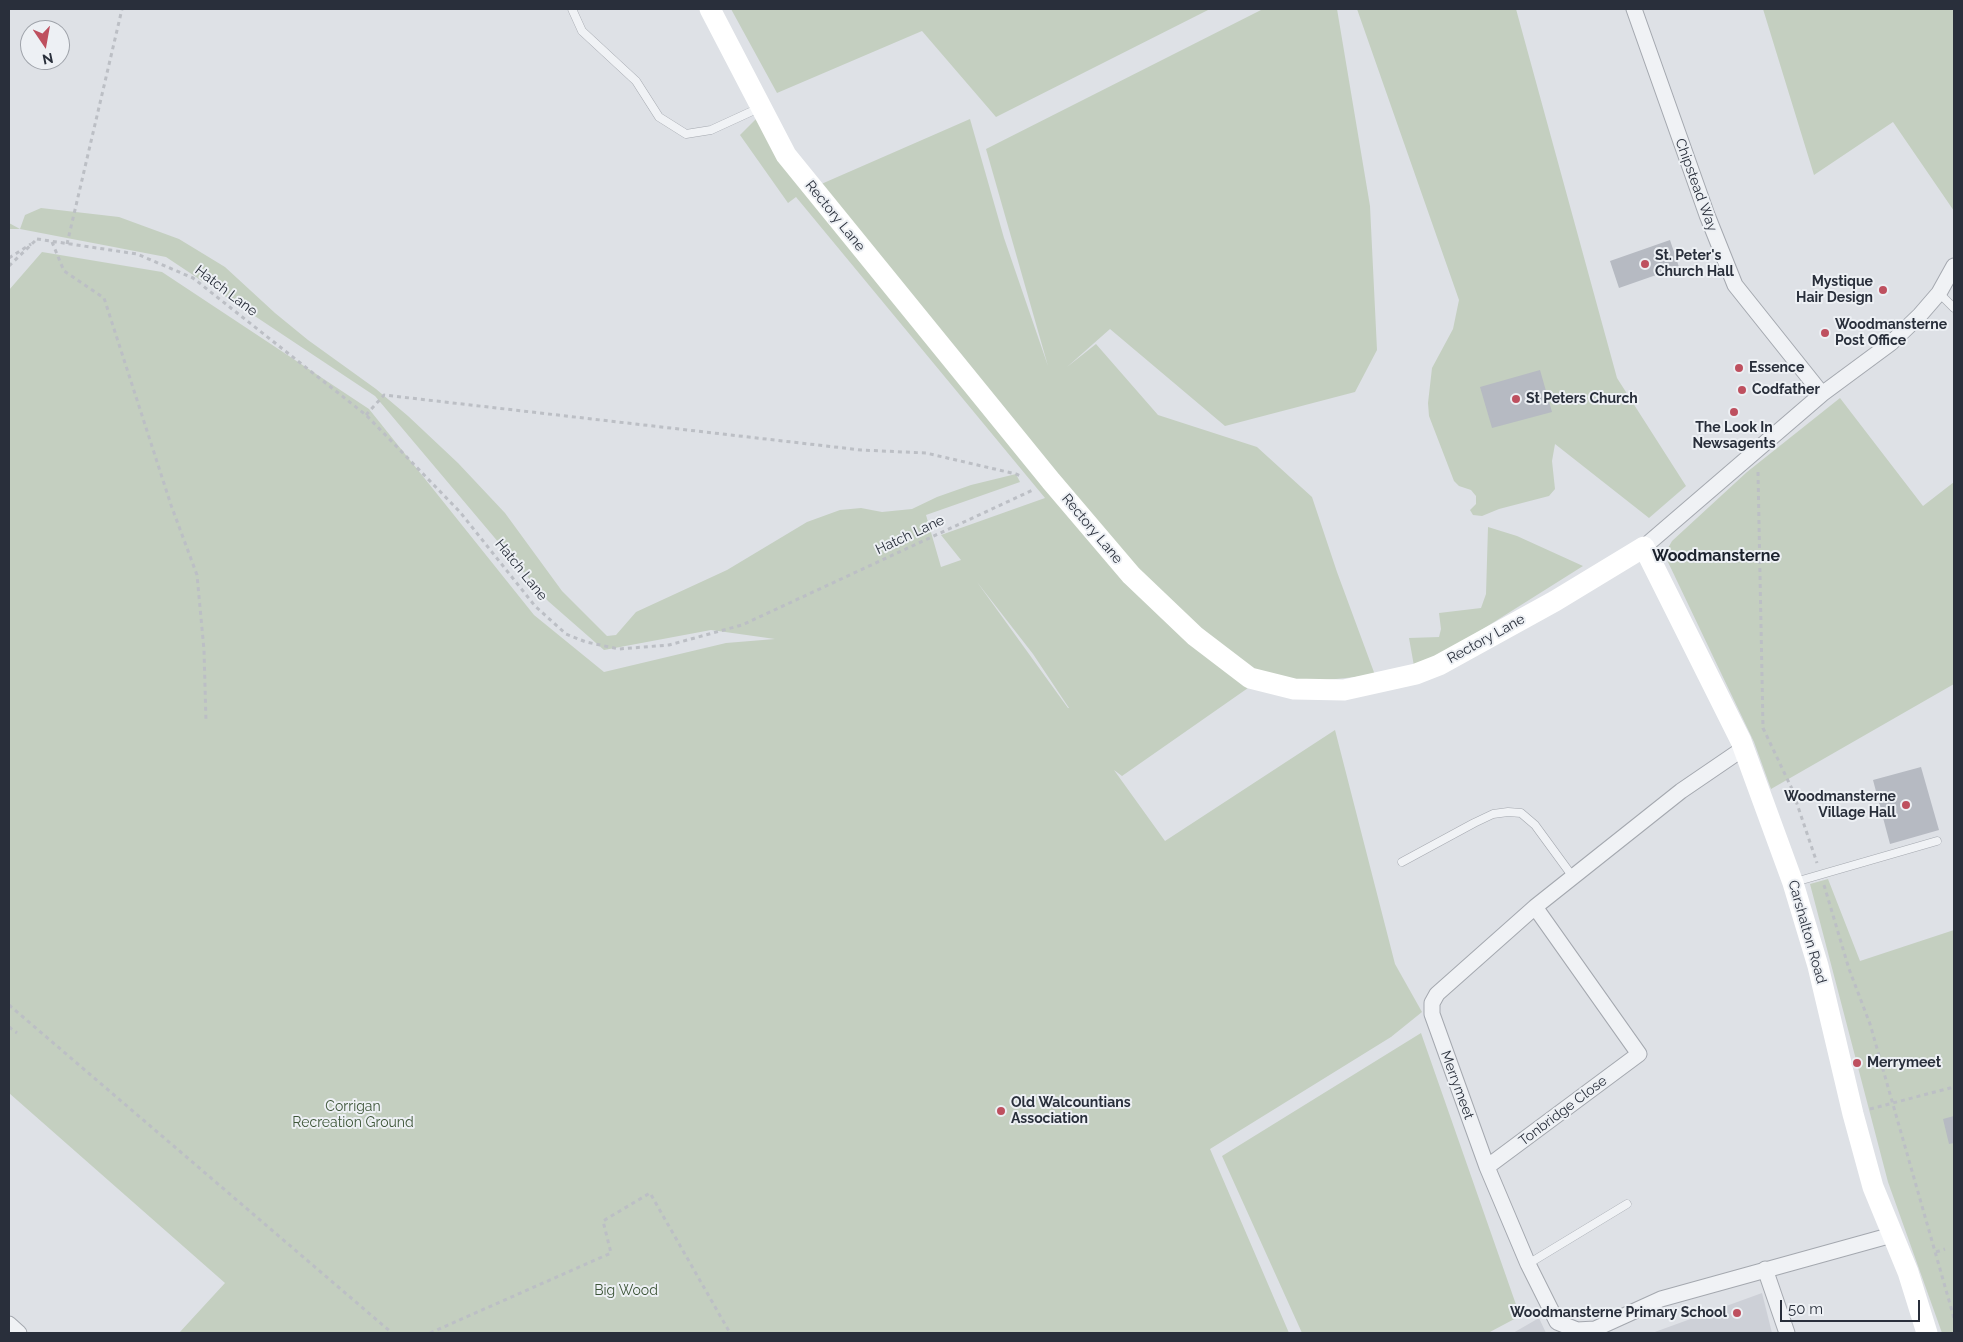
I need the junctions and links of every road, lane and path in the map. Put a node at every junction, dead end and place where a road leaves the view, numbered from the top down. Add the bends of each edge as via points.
1 (122, 9) edge
2 (572, 9) edge
3 (710, 9) edge
4 (1634, 9) edge
5 (761, 107) junction
6 (38, 239) junction
7 (52, 242) junction
8 (66, 244) junction
9 (9, 258) edge
10 (9, 266) edge
11 (1954, 266) edge
12 (1939, 293) junction
13 (1954, 308) edge
14 (1822, 394) junction
15 (366, 414) junction
16 (1757, 449) junction
17 (1023, 478) dead end
18 (1030, 483) dead end
19 (1644, 547) junction
20 (206, 722) dead end
21 (1744, 748) junction
22 (1937, 841) dead end
23 (1402, 862) dead end
24 (1820, 874) junction
25 (1573, 877) junction
26 (1793, 883) junction
27 (1535, 907) junction
28 (9, 1005) edge
29 (9, 1027) edge
30 (17, 1033) dead end
31 (1954, 1087) edge
32 (1892, 1103) junction
33 (1853, 1114) junction
34 (1487, 1167) junction
35 (1626, 1204) dead end
36 (1892, 1235) junction
37 (1944, 1249) dead end
38 (1936, 1252) junction
39 (1528, 1264) junction
40 (1765, 1269) junction
41 (1954, 1318) edge
42 (9, 1324) edge
43 (19, 1333) edge
44 (392, 1333) edge
45 (430, 1333) edge
46 (730, 1333) edge
47 (1787, 1333) edge
48 (1927, 1333) edge

1 - 8 path
2 - 5 lane via 582,31 636,80 659,117 686,134 711,130
3 - 5 main road, Rectory Lane
4 - 14 street, Chipstead Way via 1707,216 1735,285
5 - 19 main road, Rectory Lane via 786,155 1131,575 1195,636 1250,678 1294,689 1344,690 1416,674 1439,665 1555,601
6 - 7 path, Hatch Lane
6 - 9 path
6 - 10 path
7 - 8 path, Hatch Lane
7 - 20 path via 64,271 104,298 197,575
8 - 15 path, Hatch Lane via 137,254 193,278
11 - 12 street
12 - 13 lane
12 - 14 street via 1890,343
14 - 16 street
15 - 17 path via 384,396 861,450 926,453
15 - 18 path, Hatch Lane via 460,512 535,606 566,634 619,649 669,646 742,625 1038,488
16 - 19 street
16 - 24 path via 1763,728 1792,789
19 - 21 main road, Carshalton Road
21 - 25 street, Merrymeet via 1681,791
21 - 26 main road, Carshalton Road
22 - 24 lane
23 - 25 lane via 1493,814 1521,813 1535,825
24 - 26 lane
24 - 32 path via 1870,1024
25 - 27 street, Merrymeet
26 - 33 main road, Carshalton Road via 1818,966
27 - 34 street, Merrymeet via 1437,994 1432,1003 1432,1014
27 - 34 street, Tonbridge Close via 1646,1058
28 - 44 path
29 - 30 path
31 - 32 path
32 - 33 path
32 - 38 path
33 - 36 main road, Carshalton Road via 1873,1187
34 - 39 street, Merrymeet
35 - 39 lane
36 - 40 street, Merrymeet
36 - 48 main road, Carshalton Road via 1908,1272
37 - 38 path
38 - 41 path
39 - 40 street, Merrymeet via 1557,1322 1577,1330 1595,1329 1661,1298
40 - 47 street
42 - 43 street
45 - 46 path via 611,1253 603,1221 650,1193

